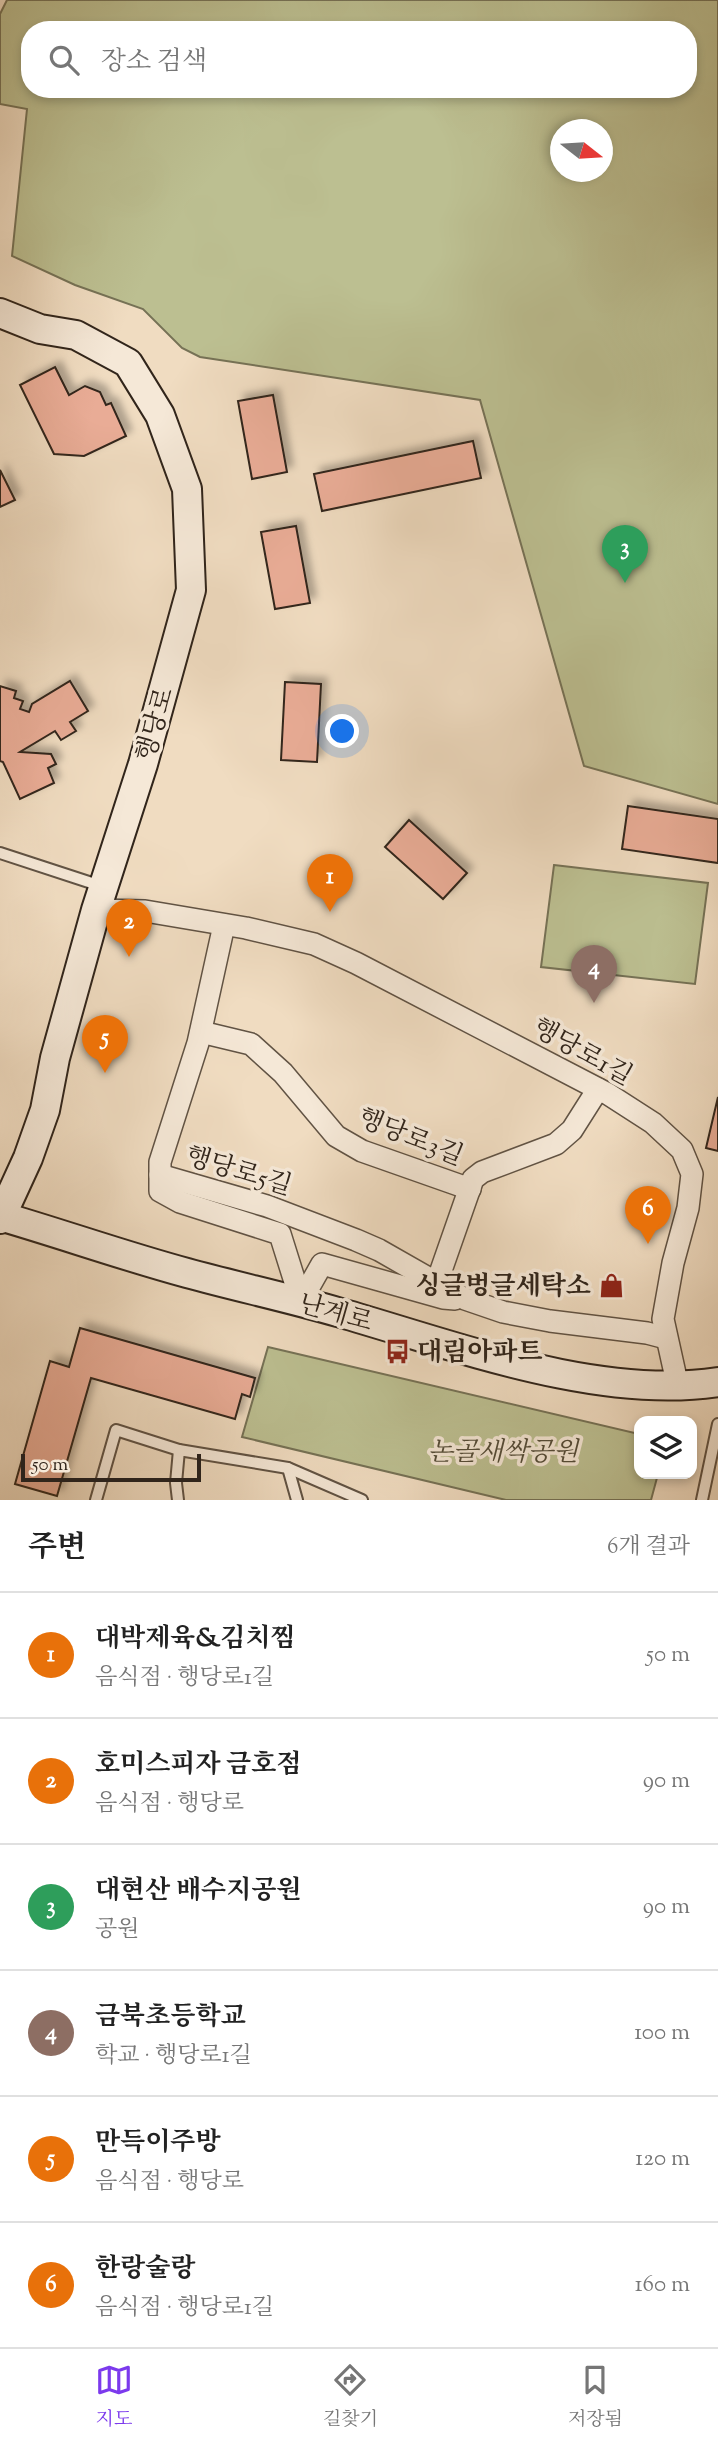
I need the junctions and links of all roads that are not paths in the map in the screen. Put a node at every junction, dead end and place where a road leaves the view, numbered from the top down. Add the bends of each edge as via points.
1 (0, 313) edge
2 (0, 853) edge
3 (100, 898) junction
4 (224, 925) junction
5 (201, 1032) junction
6 (598, 1089) junction
7 (160, 1175) junction
8 (470, 1189) junction
9 (0, 1217) edge
10 (437, 1282) junction
11 (465, 1299) junction
12 (301, 1301) junction
13 (666, 1338) junction
14 (717, 1385) edge
15 (678, 1387) junction
16 (718, 1424) edge
17 (179, 1450) junction
18 (288, 1468) junction
19 (96, 1500) edge
20 (178, 1500) edge
21 (297, 1500) edge
22 (362, 1500) edge
23 (702, 1500) edge

1 - 3 main road, 행당로 via 40,329 76,335 128,363 160,415 187,489 191,590
2 - 3 lane
3 - 4 street, 행당로1길
3 - 9 main road, 행당로 via 45,1110
4 - 5 street
4 - 6 street, 행당로1길 via 314,944
5 - 7 street, 행당로5길 via 160,1162
5 - 8 street, 행당로3길 via 251,1044 283,1073 336,1136 362,1151
6 - 8 street, 행당로3길 via 572,1130 555,1144 482,1172
6 - 13 street, 행당로1길 via 653,1124 682,1150 692,1174 663,1320
7 - 10 street, 행당로5길 via 267,1206 379,1250
7 - 12 street via 160,1191 180,1202 280,1234
8 - 10 street
9 - 12 main road, 난계로 via 186,1273
10 - 11 street, 행당로5길
11 - 12 street via 443,1298 323,1264
11 - 13 street, 행당로5길 via 538,1319
12 - 15 main road, 난계로 via 538,1370
13 - 15 street, 행당로1길
14 - 15 main road, 난계로
16 - 23 lane
17 - 18 lane
17 - 19 lane via 116,1430
17 - 20 lane
18 - 21 lane
18 - 22 lane

